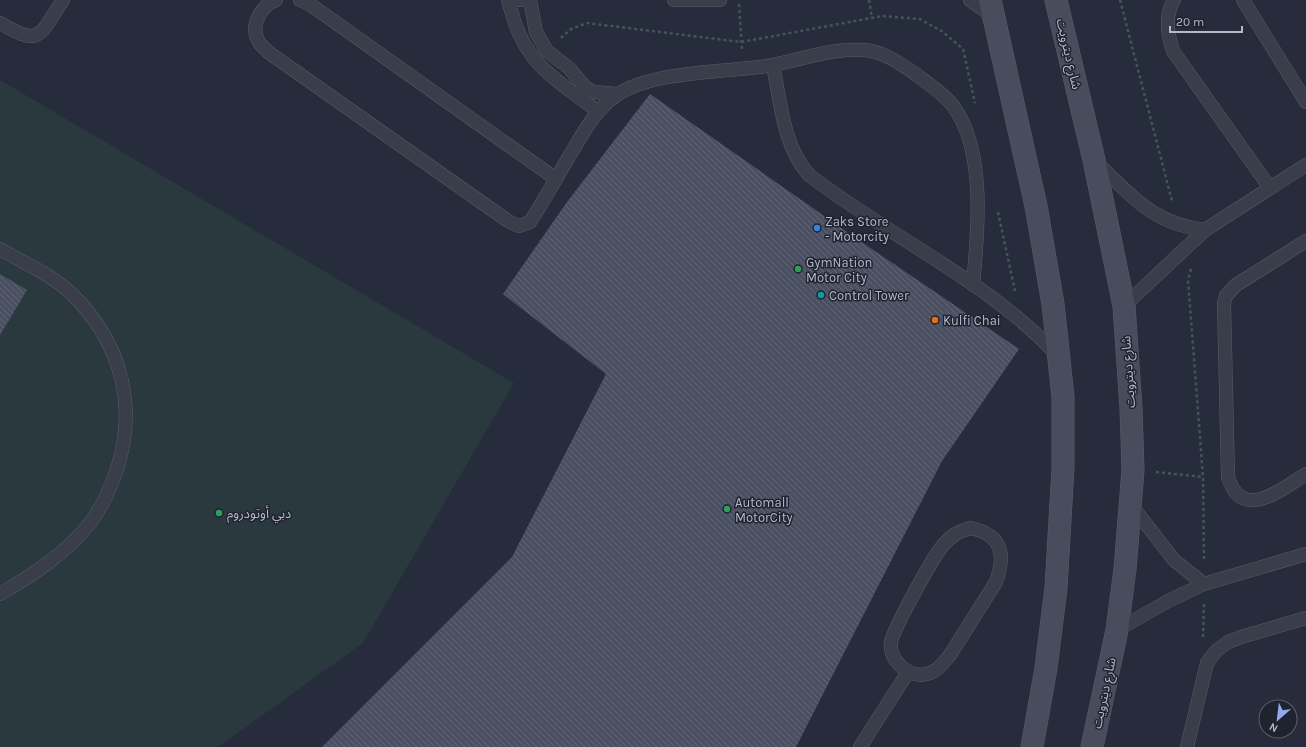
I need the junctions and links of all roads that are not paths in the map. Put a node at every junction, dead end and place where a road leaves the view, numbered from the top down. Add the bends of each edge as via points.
1 (63, 0) edge
2 (276, 0) edge
3 (300, 0) edge
4 (508, 0) edge
5 (530, 0) edge
6 (674, 0) edge
7 (720, 0) edge
8 (970, 0) edge
9 (1174, 0) edge
10 (1243, 0) edge
11 (1058, 2) edge
12 (992, 9) edge
13 (0, 23) edge
14 (774, 66) junction
15 (617, 94) junction
16 (1306, 102) edge
17 (598, 112) junction
18 (1094, 160) junction
19 (1306, 165) edge
20 (556, 180) junction
21 (1270, 188) junction
22 (1205, 230) junction
23 (1306, 241) edge
24 (0, 249) edge
25 (973, 285) junction
26 (1124, 306) junction
27 (1058, 356) junction
28 (1306, 474) edge
29 (1131, 505) junction
30 (1306, 554) edge
31 (1204, 584) junction
32 (0, 594) edge
33 (1306, 618) edge
34 (1117, 630) junction
35 (908, 672) junction
36 (860, 747) edge
37 (1032, 747) edge
38 (1092, 747) edge
39 (1187, 747) edge

1 - 13 lane via 41,34 32,38 23,36
2 - 20 lane via 269,3 259,14 256,28 259,42 268,52 508,221 519,226 530,222
3 - 20 lane via 311,5
4 - 17 lane via 520,36 529,52 540,65
5 - 15 lane via 536,32 547,50 569,68 586,88 594,92
6 - 7 lane
8 - 12 lane
9 - 21 lane via 1168,19 1174,51
10 - 16 lane
11 - 18 street, شارع ديترويت
12 - 27 street via 1036,206 1053,304
14 - 15 lane via 660,79
14 - 25 lane via 793,153 809,175
14 - 25 lane via 848,49 866,50 902,65 943,94 963,122 973,157 979,226
15 - 17 lane
17 - 20 lane via 586,127
18 - 22 lane via 1151,213 1186,228
18 - 26 street, شارع ديترويت
19 - 21 lane
21 - 22 lane
22 - 26 lane
23 - 28 lane via 1236,285 1226,296 1223,310 1228,477 1231,486 1242,497 1256,501 1266,499
24 - 32 lane via 49,277 71,293 89,313 116,359 124,386 127,420 122,456 109,491 91,522 66,549
25 - 27 lane via 1021,321
26 - 29 street, شارع ديترويت via 1131,408
27 - 37 street via 1063,397 1063,468 1056,588 1046,668
29 - 31 lane via 1174,560
29 - 34 street, شارع ديترويت
30 - 31 lane
31 - 34 lane
33 - 39 lane via 1241,637 1216,651 1207,663
34 - 38 street, شارع ديترويت
35 - 35 lane via 932,672 942,664 996,582 1002,555 996,541 985,532 971,528 956,532 938,551 891,642 892,654 899,665
35 - 36 lane

